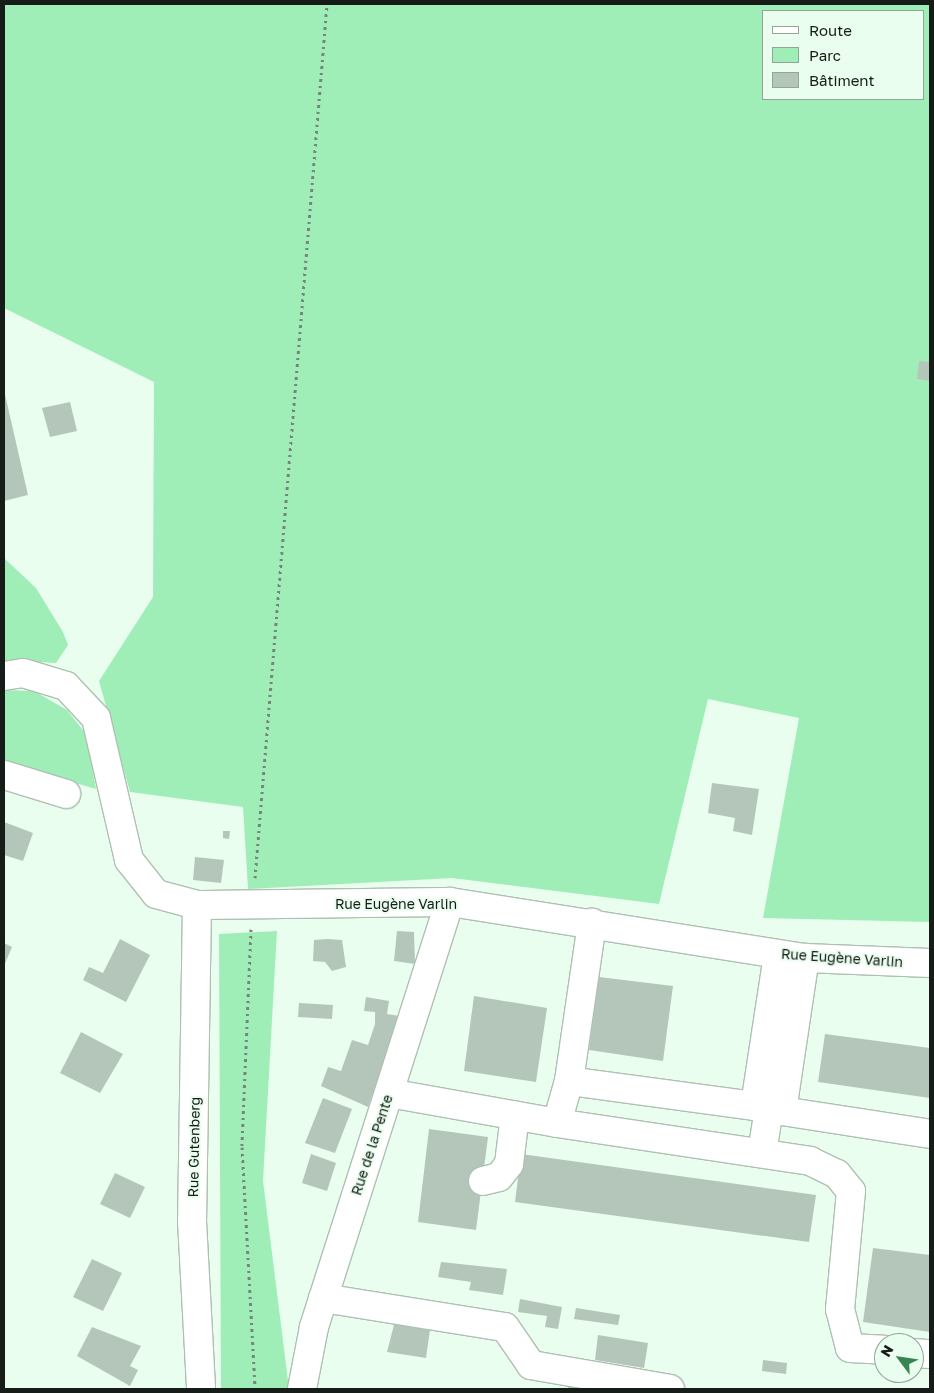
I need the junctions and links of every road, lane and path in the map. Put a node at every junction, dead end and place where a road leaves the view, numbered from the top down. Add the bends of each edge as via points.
1 (327, 4) edge
2 (4, 676) edge
3 (4, 775) edge
4 (66, 794) dead end
5 (450, 902) junction
6 (197, 905) junction
7 (252, 906) junction
8 (592, 923) junction
9 (778, 954) junction
10 (806, 958) junction
11 (930, 963) edge
12 (569, 1081) junction
13 (389, 1092) junction
14 (769, 1108) junction
15 (515, 1115) junction
16 (558, 1123) junction
17 (930, 1134) edge
18 (762, 1153) junction
19 (483, 1181) dead end
20 (323, 1298) junction
21 (874, 1349) edge
22 (201, 1389) edge
23 (256, 1389) edge
24 (302, 1389) edge
25 (670, 1389) edge

1 - 7 path
2 - 6 street, Rue Eugène Varlin via 22,673 66,686 96,718 129,860 156,894
3 - 4 street
5 - 7 street, Rue Eugène Varlin
5 - 8 street, Rue Eugène Varlin
5 - 13 street, Rue de la Pente
6 - 7 street, Rue Eugène Varlin
6 - 22 street, Rue Gutenberg via 192,1221
7 - 23 path via 242,1147
8 - 9 street, Rue Eugène Varlin
8 - 12 street
9 - 10 street, Rue Eugène Varlin
9 - 14 street
10 - 11 street, Rue Eugène Varlin
10 - 14 street
12 - 14 street
12 - 16 street
13 - 15 street
13 - 20 street, Rue de la Pente
14 - 17 street
14 - 18 street
15 - 16 street
15 - 19 street via 509,1164 499,1177
16 - 18 street
18 - 21 street via 810,1161 837,1174 851,1191 840,1309 850,1348
20 - 24 street, Rue de la Pente
20 - 25 street via 505,1327 531,1365

